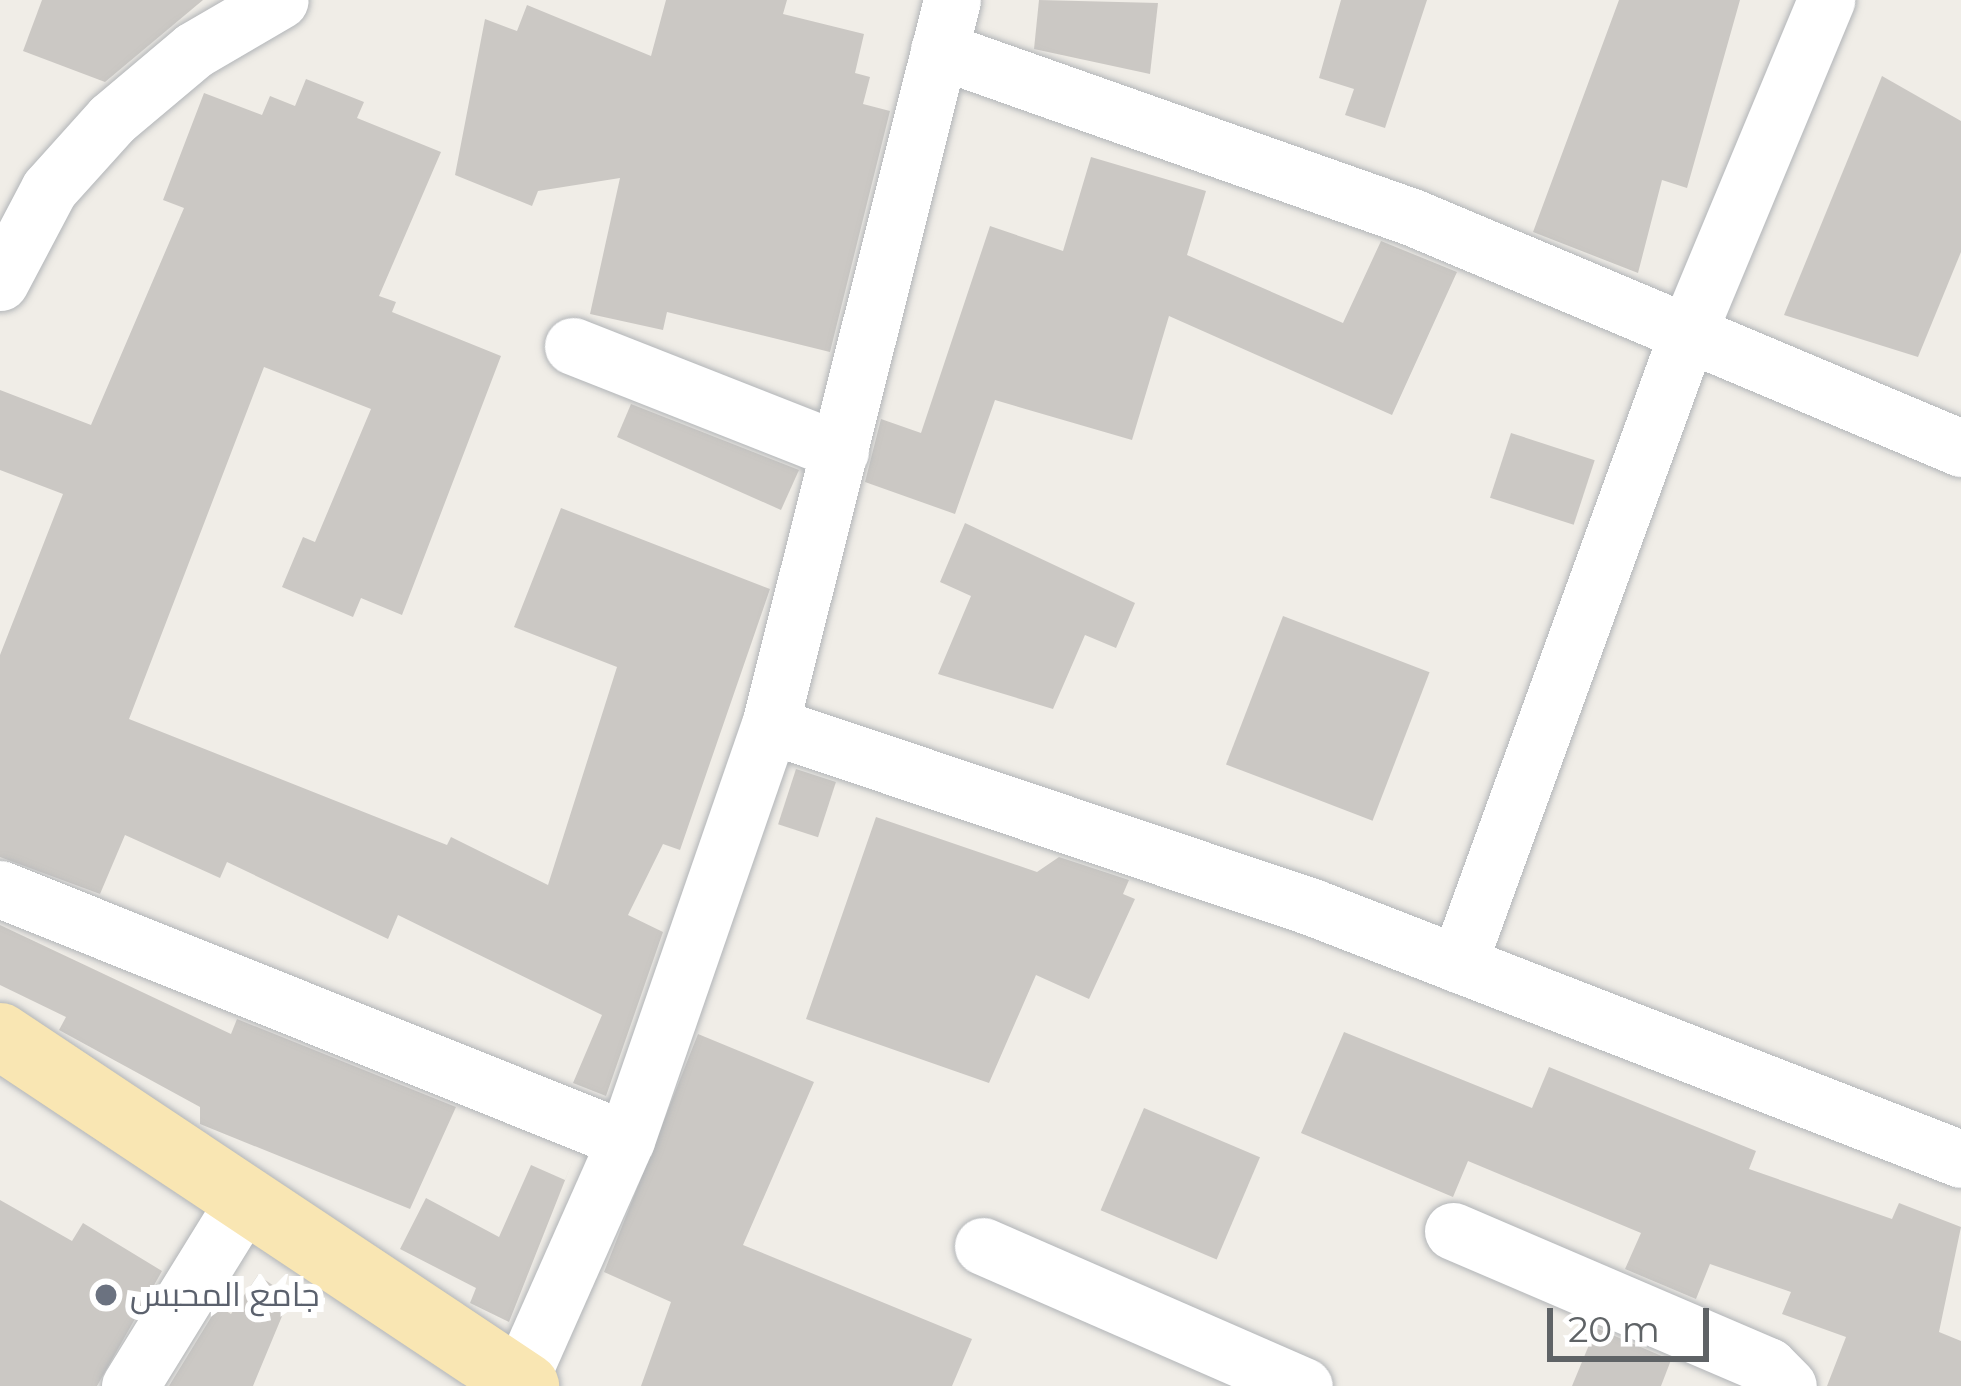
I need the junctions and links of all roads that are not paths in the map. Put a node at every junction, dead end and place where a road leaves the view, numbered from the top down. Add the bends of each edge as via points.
1 (280, 0) edge
2 (1826, 0) edge
3 (945, 25) edge
4 (0, 282) edge
5 (1688, 332) junction
6 (573, 346) dead end
7 (1961, 448) edge
8 (840, 451) junction
9 (770, 725) junction
10 (0, 889) edge
11 (1458, 964) junction
12 (0, 1036) edge
13 (626, 1140) junction
14 (1961, 1159) edge
15 (245, 1200) junction
16 (1453, 1231) dead end
17 (983, 1246) dead end
18 (522, 1383) edge
19 (130, 1386) edge
20 (1304, 1386) edge
21 (1788, 1386) edge

1 - 4 street via 194,50 112,119 49,189
2 - 5 street
3 - 5 street
3 - 8 street
5 - 7 street
5 - 11 street
6 - 8 street
8 - 9 street
9 - 11 street
9 - 13 street
10 - 13 street
11 - 14 street
12 - 15 main road
13 - 18 street
15 - 18 main road
15 - 19 street
16 - 21 street via 1768,1366
17 - 20 street

